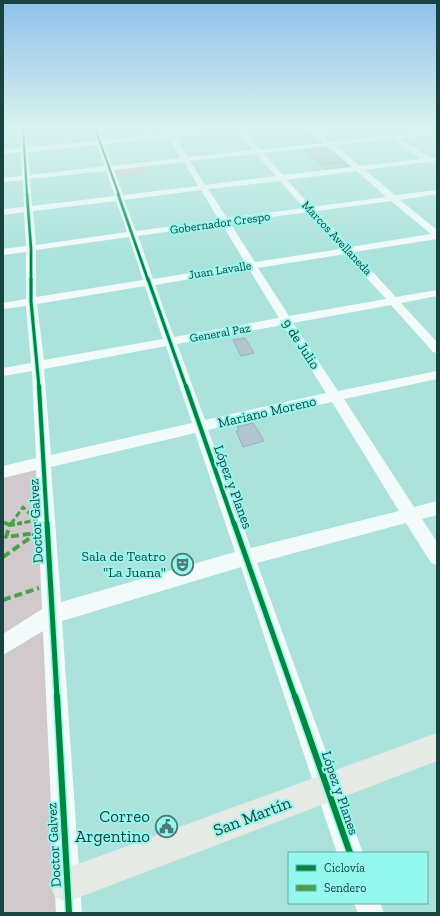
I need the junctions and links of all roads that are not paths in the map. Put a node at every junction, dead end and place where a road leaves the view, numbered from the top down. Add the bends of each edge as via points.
1 (27, 171) edge
2 (84, 171) edge
3 (109, 171) edge
4 (193, 171) edge
5 (275, 171) edge
6 (343, 171) edge
7 (360, 171) edge
8 (28, 177) junction
9 (282, 178) junction
10 (3, 180) edge
11 (203, 188) junction
12 (437, 192) edge
13 (118, 198) junction
14 (394, 198) junction
15 (29, 209) junction
16 (311, 210) junction
17 (3, 212) edge
18 (224, 222) junction
19 (131, 235) junction
20 (437, 235) edge
21 (31, 248) junction
22 (348, 250) junction
23 (3, 252) edge
24 (251, 266) junction
25 (148, 282) junction
26 (437, 293) edge
27 (394, 300) junction
28 (31, 301) junction
29 (3, 306) edge
30 (286, 322) junction
31 (169, 342) junction
32 (437, 348) edge
33 (38, 366) junction
34 (3, 372) edge
35 (437, 375) edge
36 (335, 396) junction
37 (200, 427) junction
38 (43, 463) junction
39 (3, 472) edge
40 (437, 508) edge
41 (410, 515) junction
42 (247, 557) junction
43 (437, 557) edge
44 (52, 614) junction
45 (3, 645) edge
46 (437, 747) edge
47 (327, 788) junction
48 (350, 852) edge
49 (68, 899) edge

1 - 8 street, Doctor Galvez
2 - 8 street
3 - 13 street, López y Planes
4 - 11 street, 9 de Julio
5 - 9 street, Marcos Avellaneda
6 - 9 street
7 - 14 street
8 - 10 street
8 - 15 street, Doctor Galvez
9 - 11 street
9 - 16 street, Marcos Avellaneda
11 - 13 street
11 - 18 street, 9 de Julio
12 - 14 street, Gobernador Crespo
13 - 15 street
13 - 19 street, López y Planes
14 - 16 street, Gobernador Crespo
14 - 20 street
15 - 17 street
15 - 21 street, Doctor Galvez
16 - 18 street, Gobernador Crespo
16 - 22 street, Marcos Avellaneda
18 - 19 street, Gobernador Crespo
18 - 24 street, 9 de Julio
19 - 21 street, Gobernador Crespo
19 - 25 street, López y Planes
20 - 22 street, Juan Lavalle
21 - 23 street, Gobernador Crespo
21 - 28 street, Doctor Galvez
22 - 24 street, Juan Lavalle
22 - 27 street, Marcos Avellaneda
24 - 25 street, Juan Lavalle
24 - 30 street, 9 de Julio
25 - 28 street, Juan Lavalle
25 - 31 street, López y Planes
26 - 27 street, General Paz
27 - 30 street, General Paz
27 - 32 street, Marcos Avellaneda
28 - 29 street, Juan Lavalle
28 - 33 street, Doctor Galvez
30 - 31 street, General Paz
30 - 36 street, 9 de Julio
31 - 33 street, General Paz
31 - 37 street, López y Planes
33 - 34 street, General Paz
33 - 38 street, Doctor Galvez
35 - 36 street, Mariano Moreno
36 - 37 street, Mariano Moreno
36 - 41 street, 9 de Julio
37 - 38 street, Mariano Moreno
37 - 42 street, López y Planes
38 - 39 street, Mariano Moreno
38 - 44 street, Doctor Galvez
40 - 41 street
41 - 42 street
41 - 43 street, 9 de Julio
42 - 44 street
42 - 47 street, López y Planes
44 - 45 street
44 - 49 street, Doctor Galvez
46 - 47 main road, San Martín
47 - 48 street, López y Planes
47 - 49 main road, San Martín

